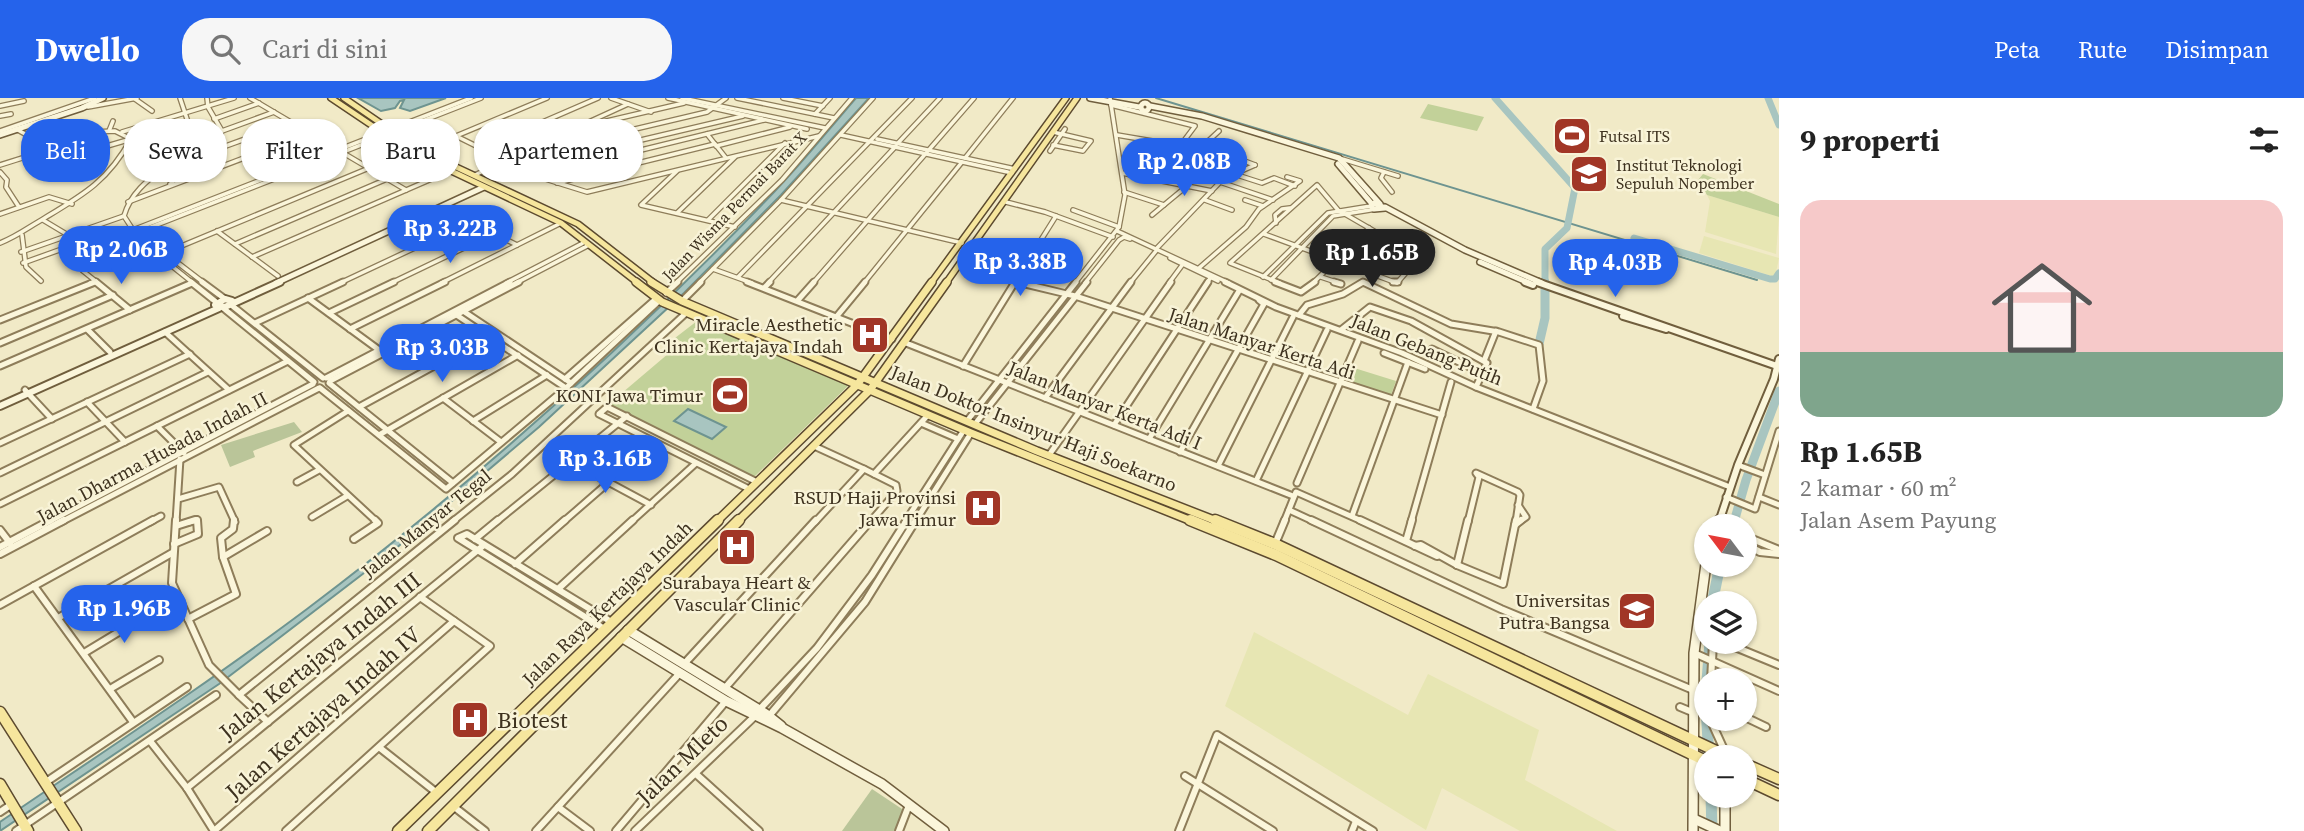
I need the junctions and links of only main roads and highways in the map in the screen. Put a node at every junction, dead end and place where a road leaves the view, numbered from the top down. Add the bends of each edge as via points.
1 (103, 98) edge
2 (331, 98) edge
3 (344, 98) edge
4 (1066, 98) edge
5 (1077, 98) edge
6 (1090, 98) edge
7 (1102, 98) edge
8 (1110, 101) edge
9 (366, 119) edge
10 (376, 119) edge
11 (0, 133) edge
12 (1300, 148) junction
13 (460, 171) edge
14 (1014, 171) junction
15 (1026, 171) junction
16 (460, 174) edge
17 (482, 186) junction
18 (524, 202) junction
19 (1377, 207) junction
20 (371, 237) junction
21 (947, 264) junction
22 (959, 267) junction
23 (229, 300) junction
24 (218, 306) junction
25 (701, 310) junction
26 (743, 327) junction
27 (724, 329) junction
28 (757, 344) junction
29 (1778, 362) edge
30 (860, 382) junction
31 (873, 387) junction
32 (26, 392) junction
33 (0, 404) edge
34 (969, 427) junction
35 (1043, 458) junction
36 (758, 480) junction
37 (773, 486) junction
38 (748, 491) junction
39 (760, 499) junction
40 (1722, 514) edge
41 (1357, 581) junction
42 (1373, 588) junction
43 (1352, 591) junction
44 (1367, 598) junction
45 (624, 633) junction
46 (647, 641) junction
47 (639, 649) junction
48 (1694, 654) edge
49 (743, 706) junction
50 (0, 712) edge
51 (1693, 740) junction
52 (1695, 745) edge
53 (1703, 745) edge
54 (1694, 755) edge
55 (1757, 769) edge
56 (1779, 779) edge
57 (0, 783) edge
58 (445, 785) junction
59 (1757, 785) edge
60 (462, 796) junction
61 (1779, 796) edge
62 (428, 802) junction
63 (1698, 808) edge
64 (1724, 808) edge
65 (449, 810) junction
66 (1697, 821) junction
67 (23, 827) edge
68 (76, 831) edge
69 (398, 831) edge
70 (428, 831) edge
71 (944, 831) edge
72 (1693, 831) edge
73 (1721, 831) edge

1 - 11 main road via 83,109
2 - 9 main road, Jalan Doktor Insinyur Haji Soekarno
3 - 10 main road, Jalan Doktor Insinyur Haji Soekarno
4 - 14 main road, Jalan Raya Kertajaya Indah
5 - 15 main road, Jalan Raya Kertajaya Indah
6 - 8 main road
7 - 8 main road
8 - 12 main road via 1194,117
12 - 19 main road via 1337,163
12 - 19 main road via 1339,158
13 - 18 main road, Jalan Doktor Insinyur Haji Soekarno
14 - 15 main road
14 - 21 main road, Jalan Raya Kertajaya Indah
15 - 22 main road, Jalan Raya Kertajaya Indah
16 - 17 main road, Jalan Doktor Insinyur Haji Soekarno
17 - 18 main road, Jalan Doktor Insinyur Haji Soekarno
17 - 20 main road
17 - 20 main road
18 - 25 main road, Jalan Doktor Insinyur Haji Soekarno via 578,224 668,294
18 - 27 main road, Jalan Doktor Insinyur Haji Soekarno via 561,223 660,300
19 - 29 main road via 1537,285
20 - 23 main road
20 - 23 main road
21 - 22 main road
21 - 30 main road, Jalan Raya Kertajaya Indah
22 - 31 main road, Jalan Raya Kertajaya Indah
23 - 24 main road
24 - 32 main road
24 - 32 main road
25 - 26 main road, Jalan Doktor Insinyur Haji Soekarno
25 - 27 main road via 728,324
26 - 28 main road via 738,331
26 - 30 main road, Jalan Doktor Insinyur Haji Soekarno
27 - 28 main road, Jalan Doktor Insinyur Haji Soekarno
28 - 30 main road, Jalan Doktor Insinyur Haji Soekarno
29 - 40 main road
30 - 31 main road, Jalan Doktor Insinyur Haji Soekarno
30 - 36 main road, Jalan Raya Kertajaya Indah
31 - 34 main road, Jalan Doktor Insinyur Haji Soekarno
31 - 34 main road, Jalan Doktor Insinyur Haji Soekarno via 928,415
31 - 37 main road, Jalan Raya Kertajaya Indah
32 - 33 main road
34 - 35 main road, Jalan Doktor Insinyur Haji Soekarno
35 - 41 main road, Jalan Doktor Insinyur Haji Soekarno via 1275,544
35 - 43 main road, Jalan Doktor Insinyur Haji Soekarno
36 - 37 main road via 763,486
36 - 38 main road, Jalan Raya Kertajaya Indah
37 - 39 main road, Jalan Raya Kertajaya Indah
38 - 39 main road via 756,492
38 - 58 main road, Jalan Raya Kertajaya Indah
39 - 45 main road, Jalan Raya Kertajaya Indah
41 - 42 main road, Jalan Doktor Insinyur Haji Soekarno
41 - 43 main road via 1359,589
42 - 44 main road
42 - 51 main road, Jalan Doktor Insinyur Haji Soekarno
43 - 44 main road, Jalan Doktor Insinyur Haji Soekarno
44 - 54 main road, Jalan Doktor Insinyur Haji Soekarno
45 - 46 main road
45 - 47 main road
45 - 60 main road, Jalan Raya Kertajaya Indah
46 - 47 main road
46 - 49 main road via 725,688
47 - 49 main road via 726,701
48 - 51 main road
49 - 71 main road via 882,784
50 - 68 main road
51 - 52 main road
51 - 53 main road, Jalan Doktor Insinyur Haji Soekarno
55 - 56 main road
57 - 67 main road
58 - 60 main road via 449,794
58 - 62 main road, Jalan Raya Kertajaya Indah
59 - 61 main road
60 - 65 main road, Jalan Raya Kertajaya Indah
62 - 65 main road
62 - 69 main road, Jalan Raya Kertajaya Indah
63 - 66 main road
64 - 73 main road
65 - 70 main road, Jalan Raya Kertajaya Indah
66 - 72 main road
66 - 73 main road

